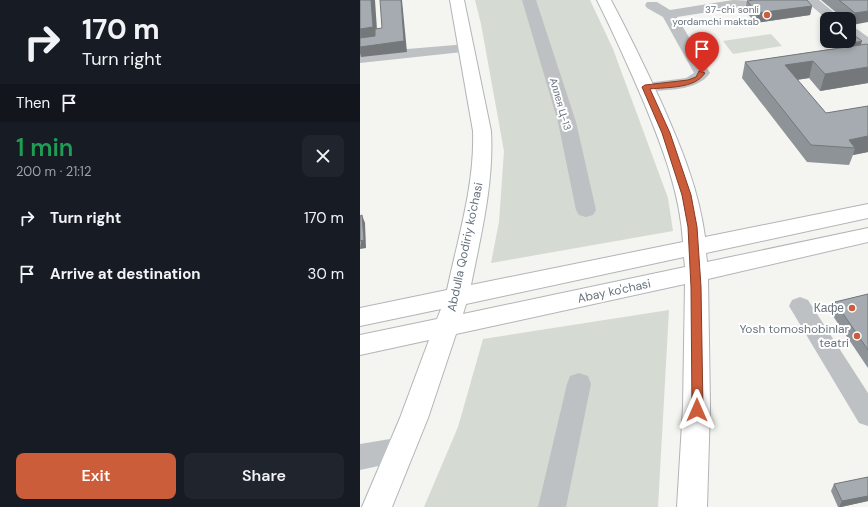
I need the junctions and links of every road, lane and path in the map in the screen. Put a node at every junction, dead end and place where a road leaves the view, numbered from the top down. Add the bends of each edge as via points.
1 (457, 0) edge
2 (530, 0) edge
3 (604, 0) edge
4 (811, 0) edge
5 (753, 1) edge
6 (652, 5) dead end
7 (826, 12) edge
8 (668, 14) junction
9 (856, 36) edge
10 (868, 42) edge
11 (467, 48) junction
12 (360, 58) edge
13 (645, 87) junction
14 (586, 210) dead end
15 (868, 211) edge
16 (868, 235) edge
17 (694, 246) junction
18 (696, 273) junction
19 (457, 297) junction
20 (800, 306) dead end
21 (360, 317) edge
22 (447, 326) junction
23 (360, 345) edge
24 (579, 384) dead end
25 (868, 415) edge
26 (402, 449) junction
27 (360, 457) edge
28 (377, 507) edge
29 (552, 507) edge
30 (692, 507) edge

1 - 11 main road, Abdulla Qodiriy ko'chasi
2 - 14 street, Аллея Ц-13 via 567,122
3 - 13 main road
4 - 7 street
5 - 8 street
6 - 8 street
8 - 13 street via 702,73 689,82
9 - 10 street
11 - 12 street
11 - 19 main road, Abdulla Qodiriy ko'chasi via 482,131 483,153 474,215
13 - 17 main road via 666,133 687,195
15 - 17 main road
16 - 18 main road, Abay ko'chasi
17 - 18 main road
17 - 19 main road
18 - 22 main road, Abay ko'chasi
18 - 30 main road via 697,410
19 - 21 main road
19 - 22 main road, Abdulla Qodiriy ko'chasi
20 - 25 street
22 - 23 main road, Abay ko'chasi
22 - 26 main road, Abdulla Qodiriy ko'chasi
24 - 29 street
26 - 27 street
26 - 28 main road, Abdulla Qodiriy ko'chasi

